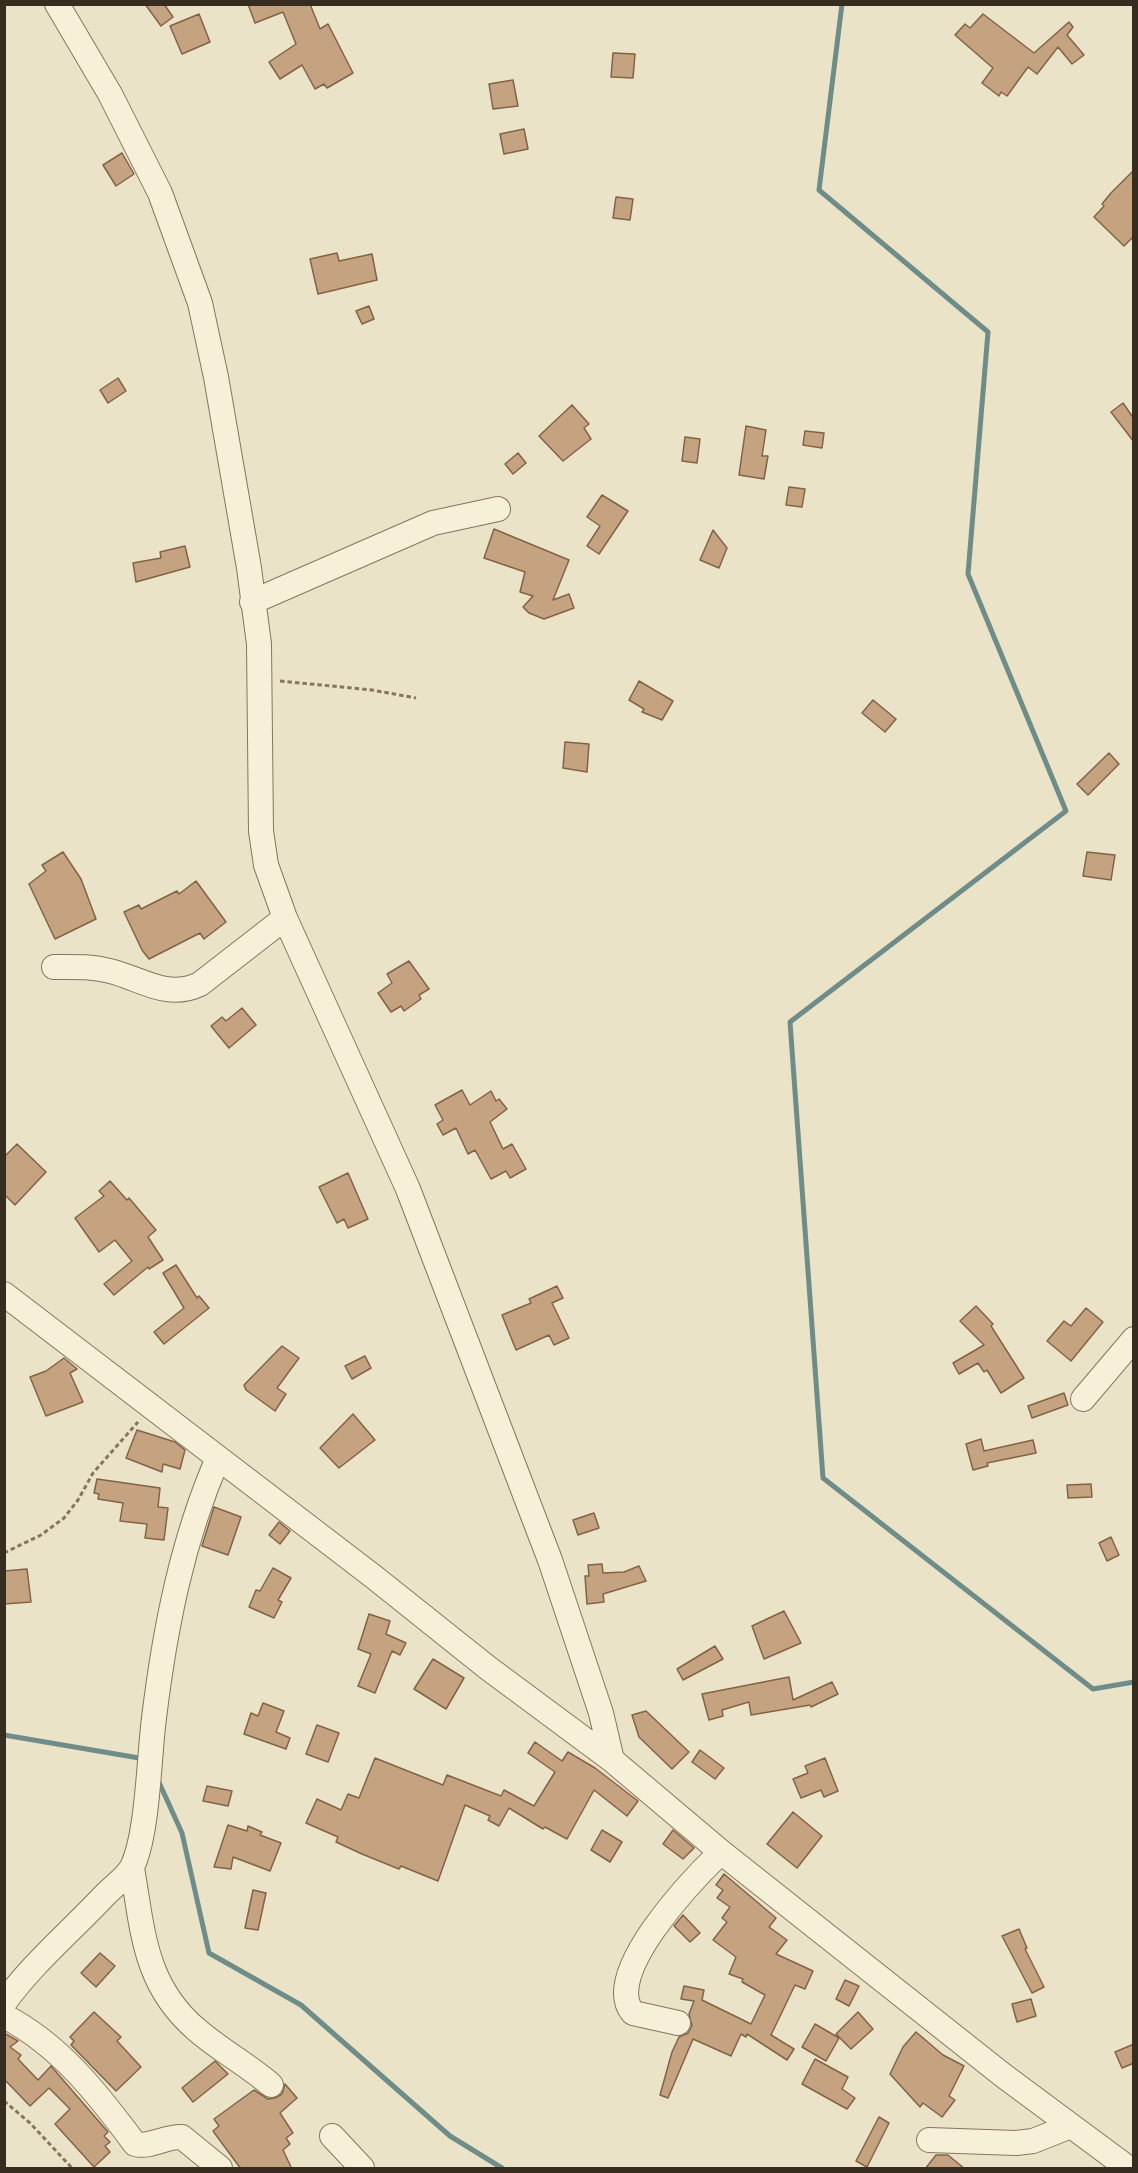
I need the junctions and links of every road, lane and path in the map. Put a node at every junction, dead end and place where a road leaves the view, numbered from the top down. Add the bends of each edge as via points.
1 (57, 4) edge
2 (498, 509) dead end
3 (252, 602) junction
4 (260, 679) junction
5 (416, 698) dead end
6 (285, 918) junction
7 (54, 967) dead end
8 (4, 1294) edge
9 (1134, 1339) edge
10 (1083, 1399) dead end
11 (152, 1408) junction
12 (218, 1458) junction
13 (4, 1553) edge
14 (612, 1760) junction
15 (721, 1852) junction
16 (132, 1868) junction
17 (4, 2003) edge
18 (4, 2016) edge
19 (678, 2023) dead end
20 (271, 2085) dead end
21 (4, 2101) edge
22 (1071, 2126) junction
23 (332, 2136) dead end
24 (929, 2140) dead end
25 (72, 2169) edge
26 (220, 2169) edge
27 (362, 2169) edge
28 (1128, 2169) edge

1 - 3 street via 110,94 160,193 200,303 249,567
2 - 3 street via 433,523
3 - 4 street
4 - 5 path
4 - 6 street via 261,831 266,865
6 - 7 street via 188,990 159,990 87,966
6 - 14 street via 408,1189 550,1560 601,1713
8 - 11 street
9 - 10 street
11 - 12 street
11 - 13 path via 116,1444 64,1518 41,1535
12 - 14 street
12 - 16 street via 184,1549 171,1602 142,1836
14 - 15 street
15 - 19 street via 661,1918 633,1967 625,1990 633,2013
15 - 22 street
16 - 17 street
16 - 20 street via 151,1969 170,2002 196,2030
18 - 26 street via 47,2044 79,2073 135,2144 182,2137
21 - 25 path
22 - 24 street via 1016,2144
22 - 28 street
23 - 27 street

